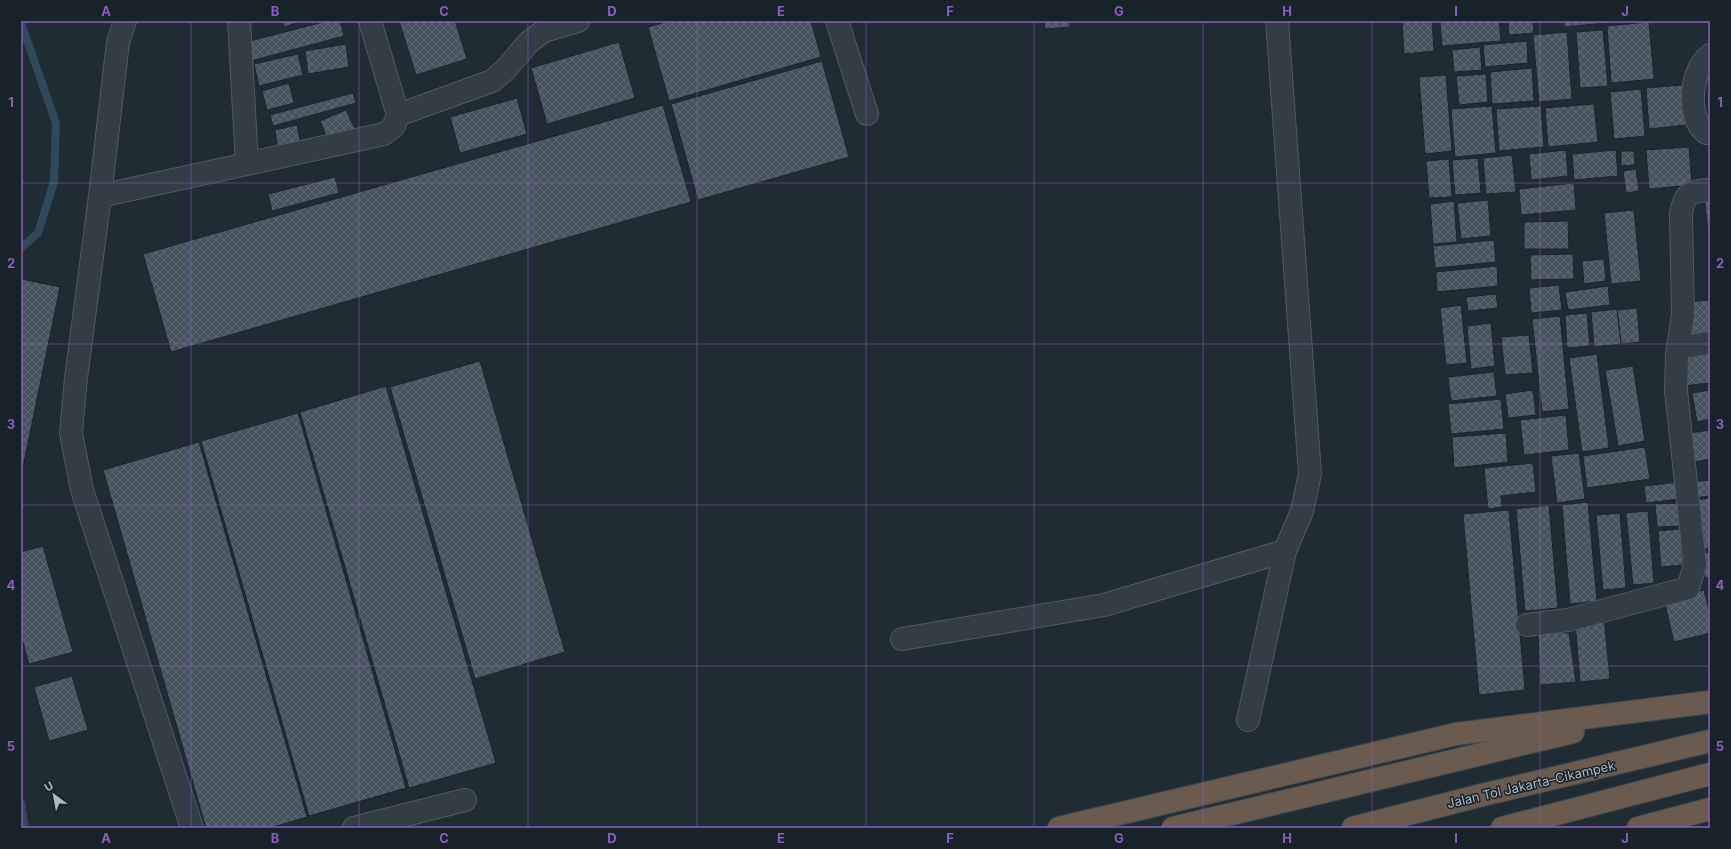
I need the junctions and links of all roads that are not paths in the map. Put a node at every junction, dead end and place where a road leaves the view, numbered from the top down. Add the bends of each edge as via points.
1 (125, 21) edge
2 (239, 21) edge
3 (370, 21) edge
4 (578, 21) edge
5 (837, 21) edge
6 (1276, 21) edge
7 (1710, 55) edge
8 (867, 114) dead end
9 (398, 115) junction
10 (1710, 133) edge
11 (247, 164) junction
12 (1710, 190) edge
13 (100, 196) junction
14 (1710, 343) edge
15 (1678, 348) junction
16 (1285, 551) junction
17 (1527, 625) dead end
18 (902, 639) dead end
19 (1710, 702) edge
20 (1678, 706) junction
21 (1248, 720) dead end
22 (1710, 741) edge
23 (1710, 774) edge
24 (465, 800) dead end
25 (1710, 809) edge
26 (192, 828) edge
27 (354, 828) edge
28 (1059, 828) edge
29 (1173, 828) edge
30 (1353, 828) edge
31 (1502, 828) edge
32 (1638, 828) edge

1 - 13 street via 118,42
2 - 11 street
3 - 9 street
4 - 9 street via 544,31 529,42 505,70 492,80
5 - 8 street
6 - 16 street via 1310,474 1302,511
7 - 10 street via 1696,74 1693,97 1699,128
9 - 11 street via 394,126 384,134
11 - 13 street
12 - 15 street via 1695,191 1687,196 1682,204 1683,314
13 - 26 street via 71,433 82,490
14 - 15 street
15 - 17 street via 1676,391 1695,565 1688,588 1568,620
16 - 18 street via 1104,605
16 - 21 street
19 - 20 highway
20 - 28 highway via 1456,734
20 - 29 highway
22 - 30 highway, Jalan Tol Jakarta–Cikampek
23 - 31 highway
24 - 27 street
25 - 32 highway

